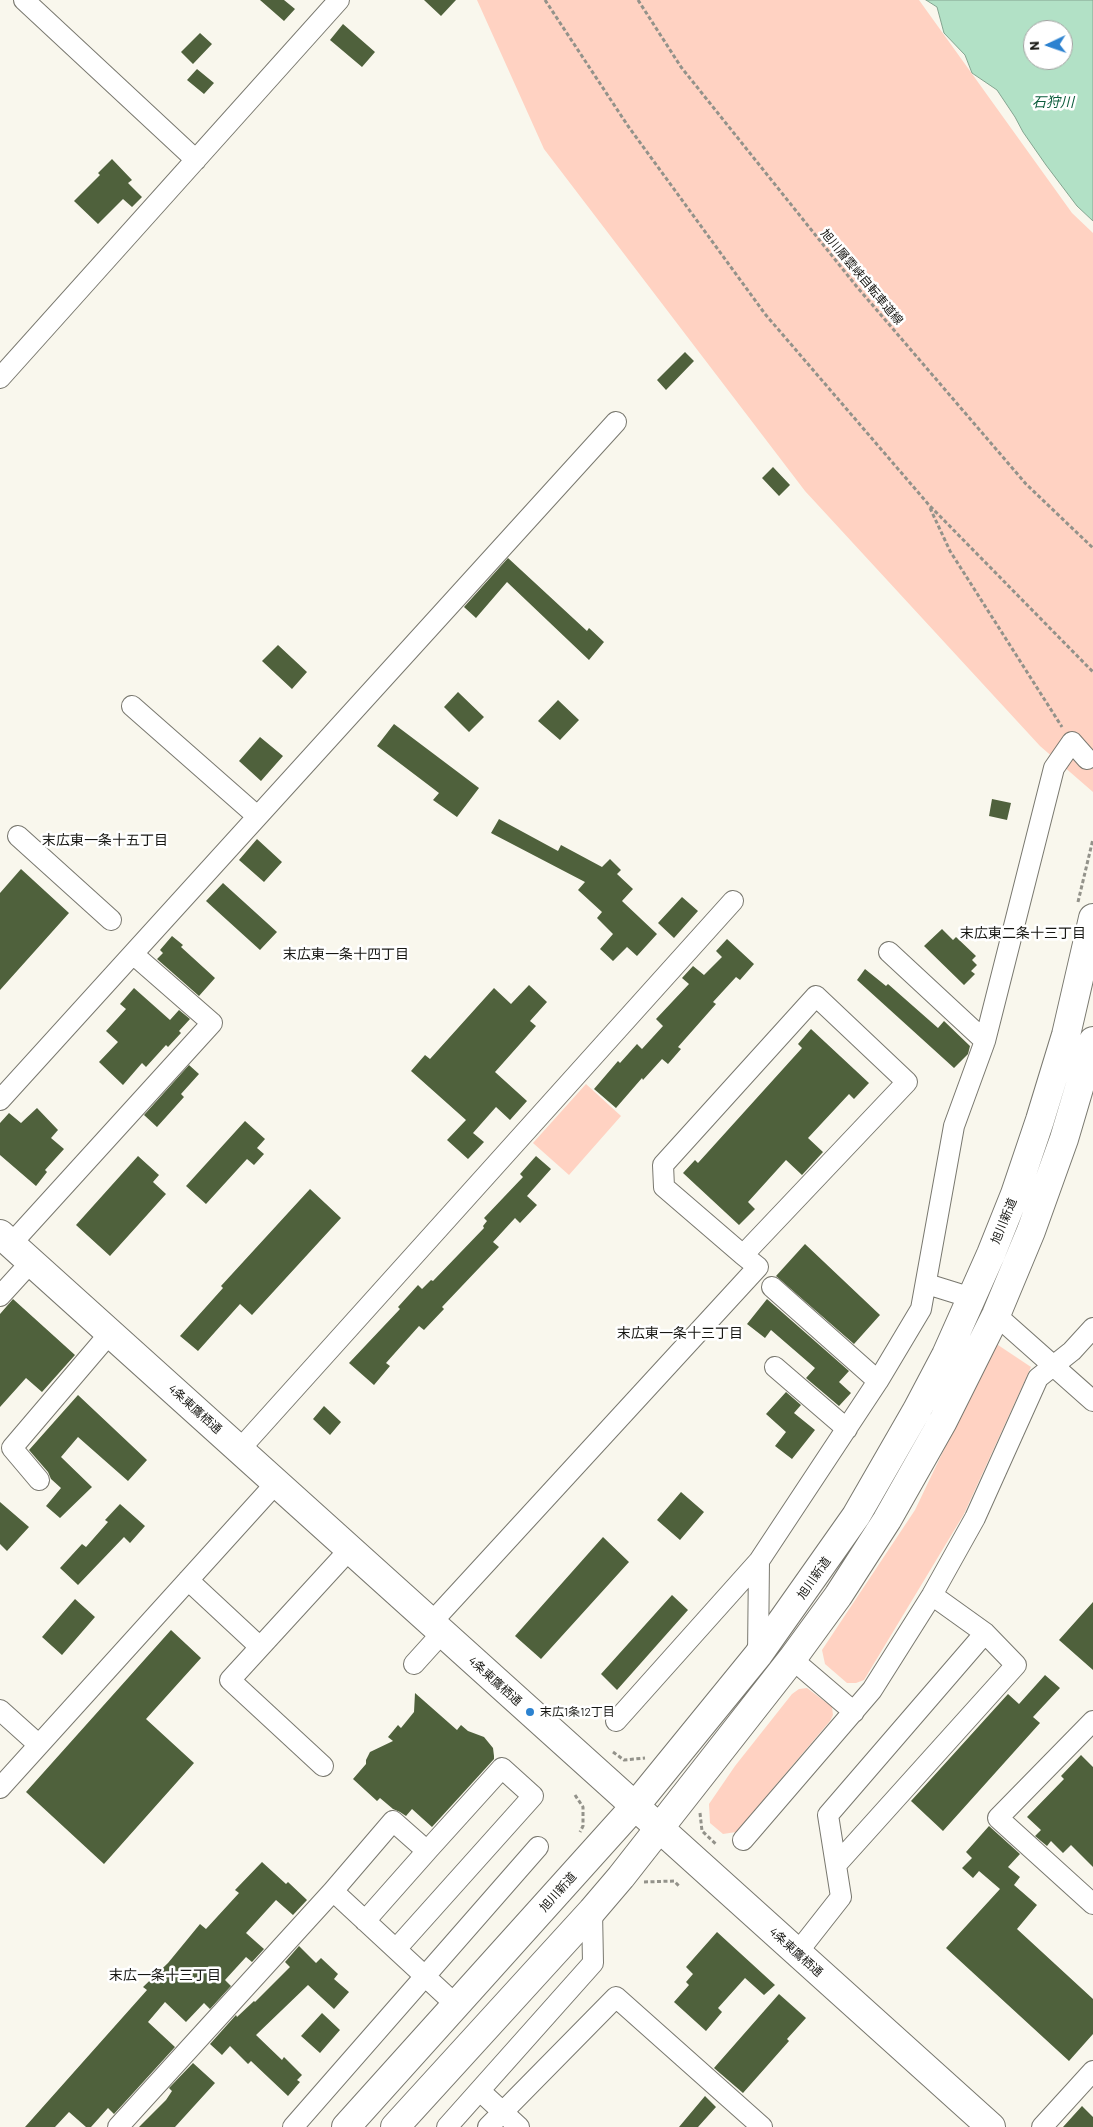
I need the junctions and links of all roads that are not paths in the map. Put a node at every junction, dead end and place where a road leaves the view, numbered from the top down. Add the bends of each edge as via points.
1 (24, 0) edge
2 (334, 2) edge
3 (196, 160) junction
4 (0, 378) edge
5 (616, 422) dead end
6 (132, 706) dead end
7 (1087, 759) dead end
8 (258, 816) junction
9 (18, 836) dead end
10 (733, 901) dead end
11 (1093, 918) edge
12 (111, 920) dead end
13 (889, 952) dead end
14 (133, 954) junction
15 (1093, 1040) edge
16 (985, 1041) junction
17 (0, 1100) edge
18 (6, 1239) edge
19 (743, 1255) junction
20 (31, 1262) junction
21 (926, 1284) junction
22 (772, 1287) dead end
23 (0, 1296) edge
24 (972, 1298) junction
25 (996, 1315) junction
26 (1093, 1328) edge
27 (110, 1333) junction
28 (1054, 1365) junction
29 (775, 1367) dead end
30 (878, 1381) junction
31 (1093, 1401) edge
32 (847, 1429) junction
33 (240, 1449) junction
34 (39, 1480) dead end
35 (277, 1482) junction
36 (350, 1549) junction
37 (759, 1561) junction
38 (188, 1580) junction
39 (932, 1595) junction
40 (437, 1628) junction
41 (984, 1633) junction
42 (260, 1647) junction
43 (758, 1655) junction
44 (792, 1659) junction
45 (414, 1664) dead end
46 (0, 1710) edge
47 (854, 1712) junction
48 (616, 1721) dead end
49 (1091, 1728) edge
50 (39, 1745) junction
51 (323, 1766) dead end
52 (0, 1788) edge
53 (635, 1806) junction
54 (660, 1828) junction
55 (743, 1840) dead end
56 (538, 1847) dead end
57 (428, 1851) junction
58 (836, 1865) junction
59 (333, 1891) junction
60 (1093, 1904) edge
61 (592, 1911) junction
62 (366, 1921) junction
63 (396, 1949) junction
64 (797, 1952) junction
65 (426, 1977) junction
66 (456, 2005) junction
67 (1093, 2072) edge
68 (480, 2091) junction
69 (503, 2112) junction
70 (118, 2127) edge
71 (293, 2127) edge
72 (346, 2127) edge
73 (394, 2127) edge
74 (447, 2127) edge
75 (488, 2127) edge
76 (519, 2127) edge
77 (762, 2127) edge
78 (991, 2127) edge
79 (1042, 2127) edge

1 - 3 street
2 - 3 street
3 - 4 street
5 - 8 street
6 - 8 street
7 - 16 street via 1072,742 1054,768
8 - 14 street
9 - 12 street
10 - 33 street
11 - 24 highway, 旭川新道 via 1066,1035 1040,1120 1015,1194
13 - 16 street
14 - 17 street
14 - 18 street via 212,1023
15 - 25 highway via 1061,1148
16 - 21 street via 954,1126
18 - 20 highway, 4条東鷹栖通
19 - 19 street via 664,1187 663,1165 816,996 907,1082
19 - 40 street via 758,1268
20 - 23 street
20 - 27 highway, 4条東鷹栖通
21 - 24 street
21 - 30 street via 921,1309
22 - 30 street
24 - 43 highway, 旭川新道 via 917,1410 856,1516
25 - 28 street
25 - 44 highway via 944,1421 887,1520
26 - 28 street
27 - 33 highway, 4条東鷹栖通
27 - 34 street via 12,1448
28 - 31 street
28 - 39 street via 1038,1378 975,1518
29 - 32 street
30 - 32 street
32 - 37 street
33 - 35 highway, 4条東鷹栖通
35 - 36 highway, 4条東鷹栖通
35 - 38 street
36 - 40 highway, 4条東鷹栖通
36 - 42 street
37 - 43 street
37 - 48 street
38 - 42 street
38 - 50 street
39 - 41 street
39 - 47 street via 872,1690
40 - 45 street
40 - 53 highway, 4条東鷹栖通
41 - 58 street via 828,1815
41 - 58 street via 1016,1665
42 - 51 street via 230,1680
43 - 53 highway, 旭川新道
44 - 47 street
44 - 54 highway
46 - 50 street
47 - 55 street
49 - 60 street via 998,1818
50 - 52 street
53 - 54 highway, 4条東鷹栖通
53 - 66 highway, 旭川新道
54 - 61 highway
54 - 64 highway, 4条東鷹栖通
56 - 65 street
57 - 59 street via 393,1821
57 - 62 street
57 - 63 street via 502,1768 533,1796
58 - 64 street via 841,1897
59 - 62 street
59 - 70 street
61 - 68 street via 593,1963
61 - 73 highway
62 - 63 street
63 - 65 street
64 - 78 highway, 4条東鷹栖通
65 - 66 street
65 - 71 street
66 - 72 highway, 旭川新道
67 - 79 street
68 - 69 street
68 - 74 street
69 - 75 street
69 - 76 street
69 - 77 street via 616,1997

